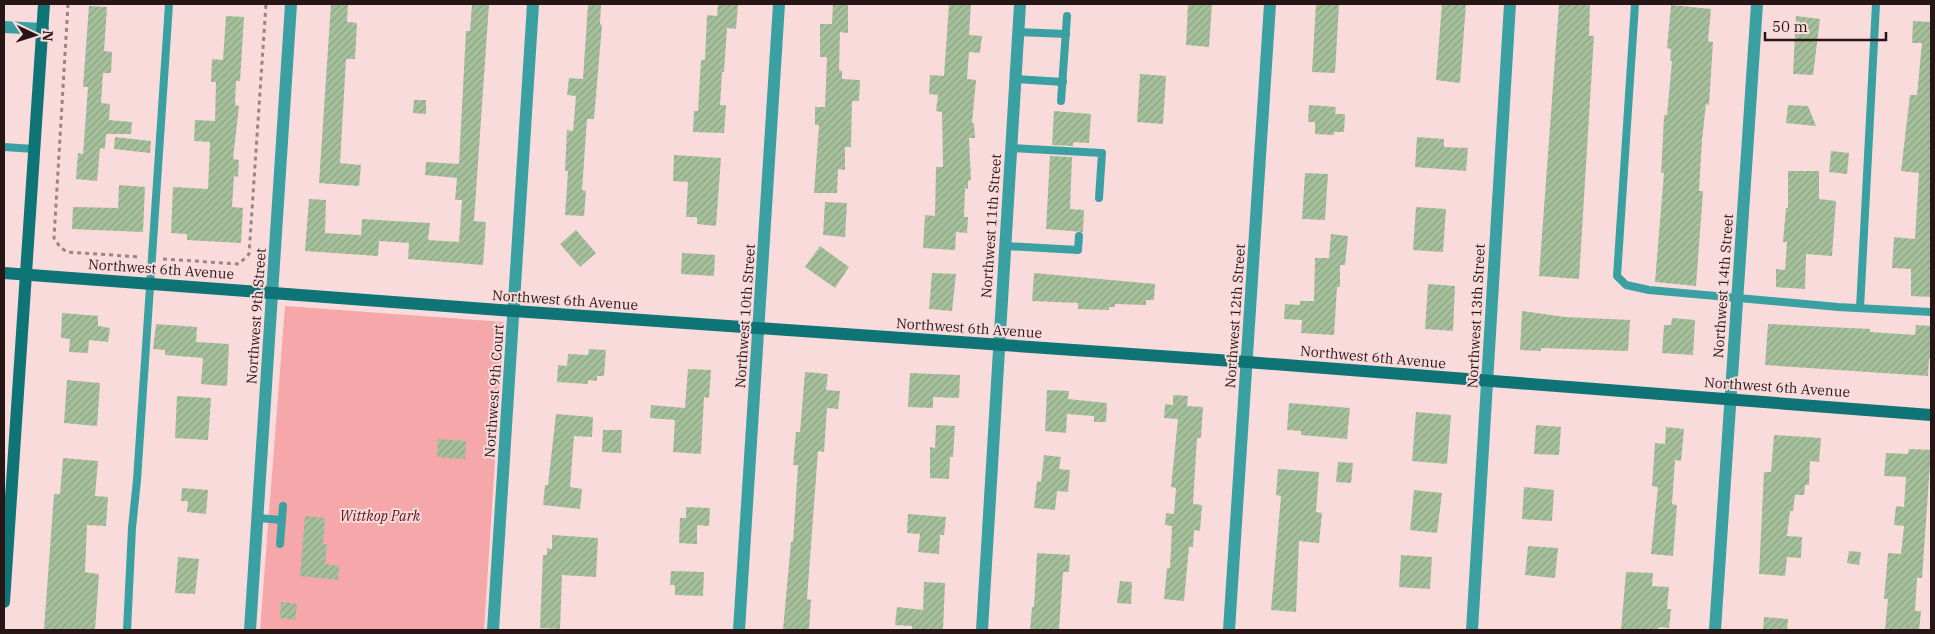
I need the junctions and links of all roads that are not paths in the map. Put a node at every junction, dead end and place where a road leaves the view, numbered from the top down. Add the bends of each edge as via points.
1 (44, 4) edge
2 (169, 4) edge
3 (291, 4) edge
4 (533, 4) edge
5 (779, 4) edge
6 (1020, 4) edge
7 (1270, 4) edge
8 (1510, 4) edge
9 (1636, 4) edge
10 (1757, 4) edge
11 (1876, 4) edge
12 (1067, 16) dead end
13 (4, 27) edge
14 (43, 29) junction
15 (1018, 32) junction
16 (1066, 34) junction
17 (1015, 79) junction
18 (1062, 82) junction
19 (1061, 101) dead end
20 (4, 147) edge
21 (1011, 148) junction
22 (34, 149) junction
23 (1099, 198) dead end
24 (1080, 236) dead end
25 (1005, 246) junction
26 (4, 273) edge
27 (25, 274) junction
28 (151, 284) junction
29 (273, 293) junction
30 (1737, 297) junction
31 (1860, 308) junction
32 (514, 311) junction
33 (1931, 312) edge
34 (760, 328) junction
35 (999, 344) junction
36 (1247, 362) junction
37 (1488, 381) junction
38 (1730, 399) junction
39 (1931, 415) edge
40 (283, 506) dead end
41 (258, 518) junction
42 (282, 520) junction
43 (280, 544) dead end
44 (4, 602) edge
45 (127, 630) edge
46 (250, 630) edge
47 (493, 630) edge
48 (739, 630) edge
49 (982, 630) edge
50 (1229, 630) edge
51 (1472, 630) edge
52 (1715, 630) edge

1 - 14 street
2 - 28 lane
3 - 29 street, Northwest 9th Street
4 - 32 street, Northwest 9th Court
5 - 34 street, Northwest 10th Street
6 - 15 street, Northwest 11th Street
7 - 36 street, Northwest 12th Street
8 - 37 street, Northwest 13th Street
9 - 30 lane via 1617,276 1626,285 1649,290
10 - 30 street, Northwest 14th Street
11 - 31 lane
12 - 16 lane
13 - 14 street
14 - 22 street
15 - 16 lane
15 - 17 street, Northwest 11th Street
16 - 18 lane
17 - 18 lane
17 - 21 street, Northwest 11th Street
18 - 19 lane
20 - 22 lane
21 - 23 lane via 1102,153
21 - 25 street, Northwest 11th Street
22 - 27 street
24 - 25 lane via 1078,250
25 - 35 street, Northwest 11th Street
26 - 27 street, Northwest 6th Avenue
27 - 28 street, Northwest 6th Avenue
27 - 44 street
28 - 29 street, Northwest 6th Avenue
28 - 45 lane
29 - 32 street, Northwest 6th Avenue
29 - 41 street, Northwest 9th Street
30 - 31 lane
30 - 38 street, Northwest 14th Street
31 - 33 lane
32 - 34 street, Northwest 6th Avenue
32 - 47 street, Northwest 9th Court
34 - 35 street, Northwest 6th Avenue
34 - 48 street, Northwest 10th Street
35 - 36 street, Northwest 6th Avenue
35 - 49 street, Northwest 11th Street
36 - 37 street, Northwest 6th Avenue
36 - 50 street, Northwest 12th Street
37 - 38 street, Northwest 6th Avenue
37 - 51 street, Northwest 13th Street
38 - 39 street, Northwest 6th Avenue
38 - 52 street, Northwest 14th Street
40 - 42 lane
41 - 42 lane
41 - 46 street, Northwest 9th Street
42 - 43 lane

